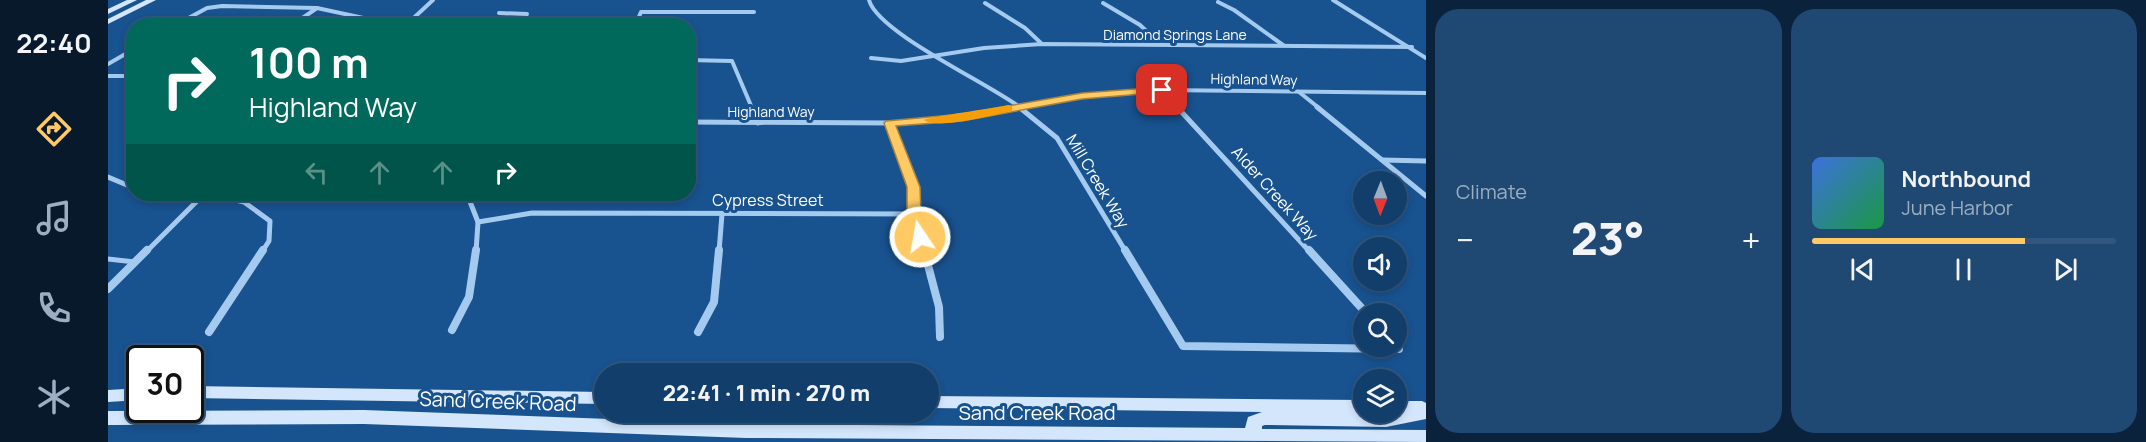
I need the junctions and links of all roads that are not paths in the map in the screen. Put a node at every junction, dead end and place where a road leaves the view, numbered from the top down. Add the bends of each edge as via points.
1 (133, 0) edge
2 (152, 0) edge
3 (277, 0) edge
4 (433, 0) edge
5 (869, 0) edge
6 (1333, 0) edge
7 (1218, 2) dead end
8 (985, 3) dead end
9 (1103, 3) dead end
10 (268, 6) junction
11 (317, 8) junction
12 (108, 12) edge
13 (754, 12) dead end
14 (499, 13) dead end
15 (189, 18) edge
16 (303, 18) edge
17 (363, 18) edge
18 (413, 18) edge
19 (524, 18) edge
20 (638, 18) edge
21 (108, 22) edge
22 (1042, 44) junction
23 (1160, 44) junction
24 (1283, 45) junction
25 (1412, 47) junction
26 (126, 54) edge
27 (939, 55) junction
28 (871, 58) dead end
29 (1426, 58) edge
30 (696, 60) edge
31 (108, 64) edge
32 (108, 76) edge
33 (126, 76) edge
34 (1162, 90) junction
35 (1298, 92) junction
36 (1426, 93) edge
37 (1018, 106) junction
38 (696, 122) edge
39 (758, 123) junction
40 (890, 123) junction
41 (1382, 160) junction
42 (1426, 160) edge
43 (108, 177) edge
44 (126, 187) edge
45 (1426, 196) edge
46 (197, 201) edge
47 (245, 201) edge
48 (470, 201) edge
49 (722, 214) junction
50 (914, 214) junction
51 (478, 222) junction
52 (108, 259) edge
53 (135, 262) junction
54 (108, 289) edge
55 (1357, 303) edge
56 (452, 330) dead end
57 (209, 332) dead end
58 (698, 332) dead end
59 (940, 337) dead end
60 (1353, 348) edge
61 (204, 392) edge
62 (126, 395) edge
63 (108, 396) edge
64 (594, 398) edge
65 (939, 402) edge
66 (1353, 407) edge
67 (1407, 407) edge
68 (1426, 408) edge
69 (1426, 412) edge
70 (108, 418) edge
71 (1426, 437) edge
72 (1255, 439) edge

1 - 12 main road
2 - 21 main road
3 - 10 street
4 - 18 street
5 - 27 street, Mill Creek Way via 889,26
6 - 25 street
7 - 24 street
8 - 22 street via 1025,28
9 - 23 street via 1140,25
10 - 11 street
10 - 15 street via 207,8
11 - 16 street
11 - 17 street
13 - 20 street via 641,12
14 - 19 street via 527,14
22 - 23 street, Diamond Springs Lane
22 - 27 street, Diamond Springs Lane
23 - 24 street, Diamond Springs Lane
24 - 25 street, Diamond Springs Lane
25 - 29 street
26 - 31 street
27 - 28 street, Diamond Springs Lane via 901,61
27 - 37 street, Mill Creek Way
30 - 39 street via 732,61
32 - 33 street
34 - 35 street, Highland Way
34 - 37 street, Highland Way
34 - 55 street, Alder Creek Way
35 - 36 street, Highland Way
35 - 41 street
37 - 40 street, Highland Way via 962,118
37 - 60 street, Mill Creek Way via 1057,138 1183,346
38 - 39 street, Highland Way
39 - 40 street, Highland Way
40 - 50 street via 914,187
41 - 42 street
41 - 45 street
43 - 44 street
46 - 53 street
47 - 57 street via 255,205 270,221 269,241
48 - 51 street
49 - 50 street, Cypress Street
49 - 51 street, Cypress Street via 532,213
49 - 58 street via 714,303
50 - 59 street via 939,307
51 - 56 street via 469,297
52 - 53 lane
53 - 54 street
61 - 64 main road, Sand Creek Road
62 - 63 main road
65 - 66 main road, Sand Creek Road
67 - 68 main road
69 - 72 main road via 1386,420 1265,418 1254,422
70 - 72 main road, Sand Creek Road via 364,417 746,431
71 - 72 main road, Sand Creek Road

